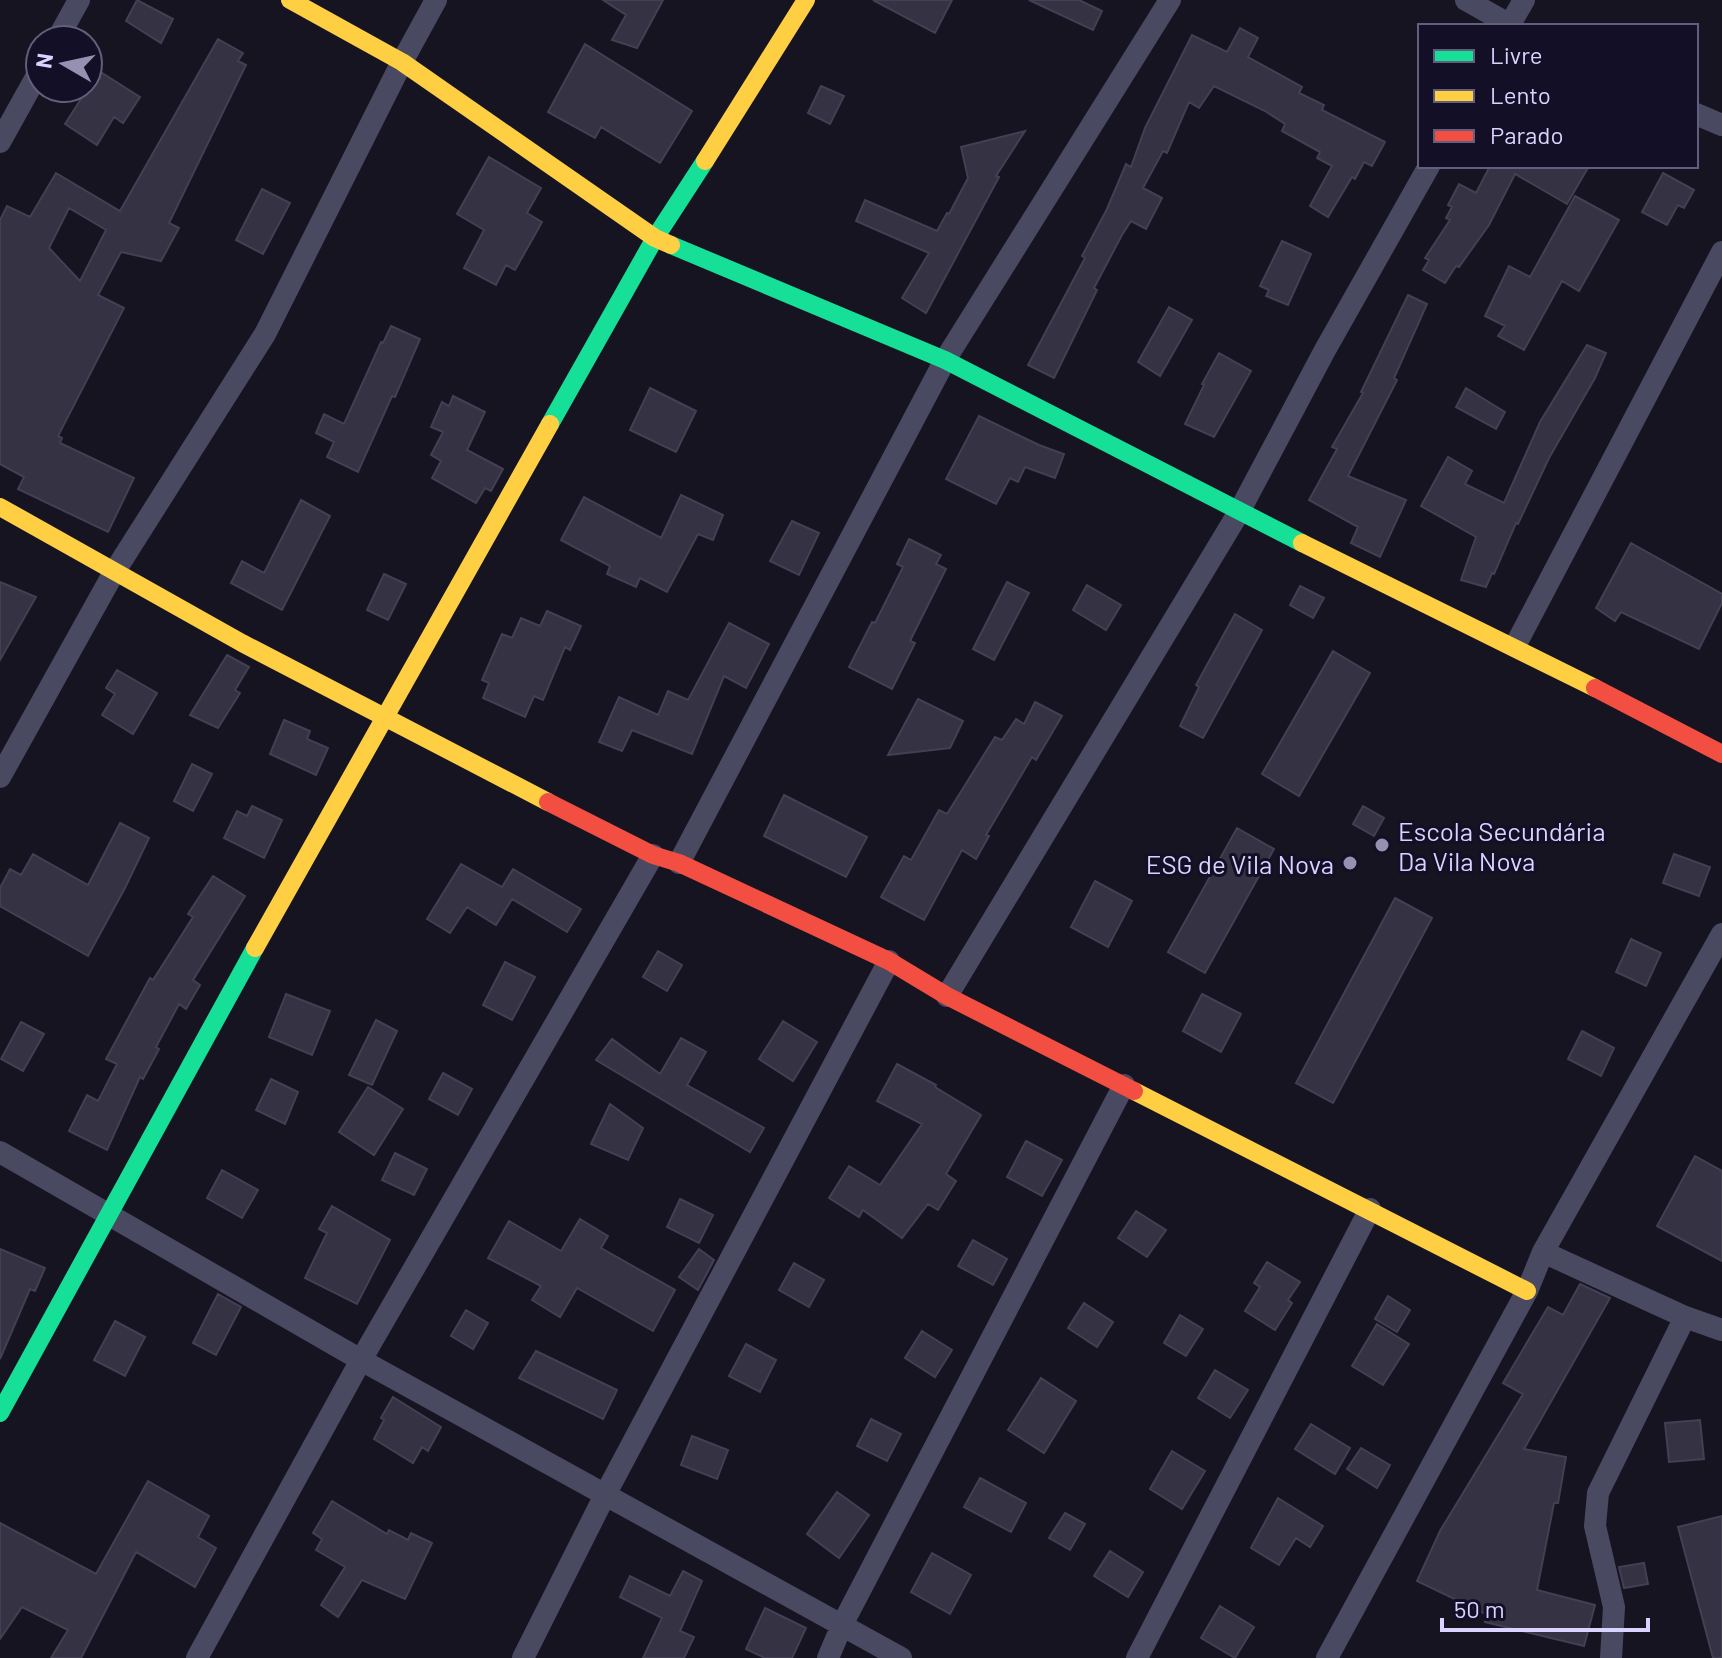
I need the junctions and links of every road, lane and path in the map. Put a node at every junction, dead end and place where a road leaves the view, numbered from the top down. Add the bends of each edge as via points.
1 (79, 0) edge
2 (290, 0) edge
3 (436, 0) edge
4 (806, 0) edge
5 (1170, 0) edge
6 (1466, 0) edge
7 (1524, 0) edge
8 (66, 24) edge
9 (1507, 24) edge
10 (1511, 24) edge
11 (402, 62) junction
12 (24, 99) edge
13 (1698, 115) edge
14 (1722, 125) edge
15 (0, 142) edge
16 (1428, 168) edge
17 (655, 238) junction
18 (1722, 252) edge
19 (945, 360) junction
20 (0, 507) edge
21 (1239, 512) junction
22 (113, 574) junction
23 (1515, 646) junction
24 (384, 717) junction
25 (1722, 754) edge
26 (0, 777) edge
27 (653, 855) junction
28 (679, 863) junction
29 (1722, 934) edge
30 (889, 961) junction
31 (947, 996) junction
32 (1124, 1085) junction
33 (0, 1152) edge
34 (1370, 1209) junction
35 (108, 1213) junction
36 (1543, 1252) junction
37 (1527, 1291) junction
38 (1685, 1317) junction
39 (1722, 1330) edge
40 (361, 1360) junction
41 (0, 1413) edge
42 (605, 1495) junction
43 (842, 1625) junction
44 (197, 1658) edge
45 (523, 1658) edge
46 (828, 1658) edge
47 (901, 1658) edge
48 (1137, 1658) edge
49 (1327, 1658) edge
50 (1611, 1658) edge

1 - 8 street
2 - 11 street
3 - 11 street
4 - 17 street
5 - 19 street
6 - 9 street
7 - 10 street
11 - 17 street
11 - 22 street via 265,334
12 - 15 street
13 - 14 street
16 - 21 street
17 - 19 street
17 - 24 street
18 - 23 street
19 - 21 street
19 - 28 street
20 - 22 street
21 - 23 street
21 - 31 street
22 - 24 street
22 - 26 street
23 - 25 street
24 - 27 street
24 - 35 street
27 - 28 street
27 - 40 street
28 - 30 street
29 - 36 street
30 - 31 street
30 - 42 street
31 - 32 street
32 - 34 street
32 - 43 street
33 - 35 street
34 - 37 street
34 - 48 street
35 - 40 street
35 - 41 street
36 - 37 street
36 - 38 street
37 - 49 street
38 - 39 street
38 - 50 street via 1598,1493 1595,1526 1614,1607
40 - 42 street
40 - 44 street
42 - 43 street
42 - 45 street
43 - 46 street
43 - 47 street

